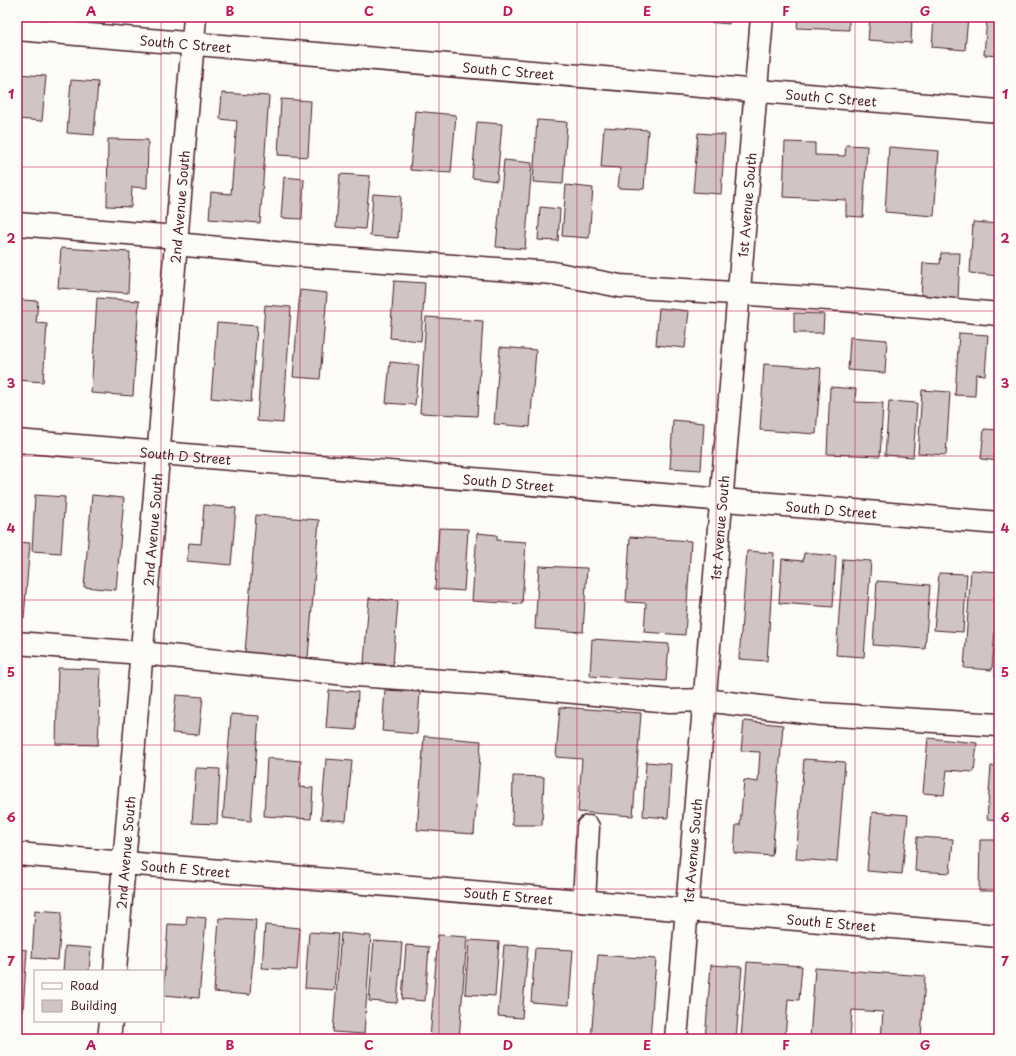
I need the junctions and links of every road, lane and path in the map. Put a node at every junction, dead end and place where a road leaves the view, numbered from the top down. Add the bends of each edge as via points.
1 (194, 17) edge
2 (762, 17) edge
3 (17, 29) edge
4 (192, 44) junction
5 (755, 91) junction
6 (999, 111) edge
7 (17, 224) edge
8 (176, 241) junction
9 (738, 293) junction
10 (999, 314) edge
11 (17, 441) edge
12 (158, 453) junction
13 (721, 500) junction
14 (999, 523) edge
15 (17, 644) edge
16 (141, 653) junction
17 (704, 700) junction
18 (999, 725) edge
19 (588, 827) dead end
20 (17, 854) edge
21 (124, 863) junction
22 (584, 901) junction
23 (687, 910) junction
24 (999, 936) edge
25 (115, 970) edge
26 (111, 1022) edge
27 (109, 1039) edge
28 (676, 1039) edge

1 - 4 street, 2nd Avenue South
2 - 5 street, 1st Avenue South
3 - 4 street, South C Street
4 - 5 street, South C Street
4 - 8 street, 2nd Avenue South
5 - 6 street, South C Street
5 - 9 street, 1st Avenue South
7 - 8 street
8 - 9 street via 304,256 553,273 620,286
8 - 12 street, 2nd Avenue South
9 - 10 street
9 - 13 street, 1st Avenue South
11 - 12 street, South D Street
12 - 13 street, South D Street
12 - 16 street, 2nd Avenue South
13 - 14 street, South D Street
13 - 17 street, 1st Avenue South
15 - 16 street
16 - 17 street via 356,675 563,690 670,701
16 - 21 street, 2nd Avenue South
17 - 18 street via 820,714
17 - 23 street, 1st Avenue South
19 - 22 street
20 - 21 street, South E Street
21 - 22 street, South E Street
21 - 25 street, 2nd Avenue South
22 - 23 street, South E Street
23 - 24 street, South E Street
23 - 28 street, 1st Avenue South
26 - 27 street

